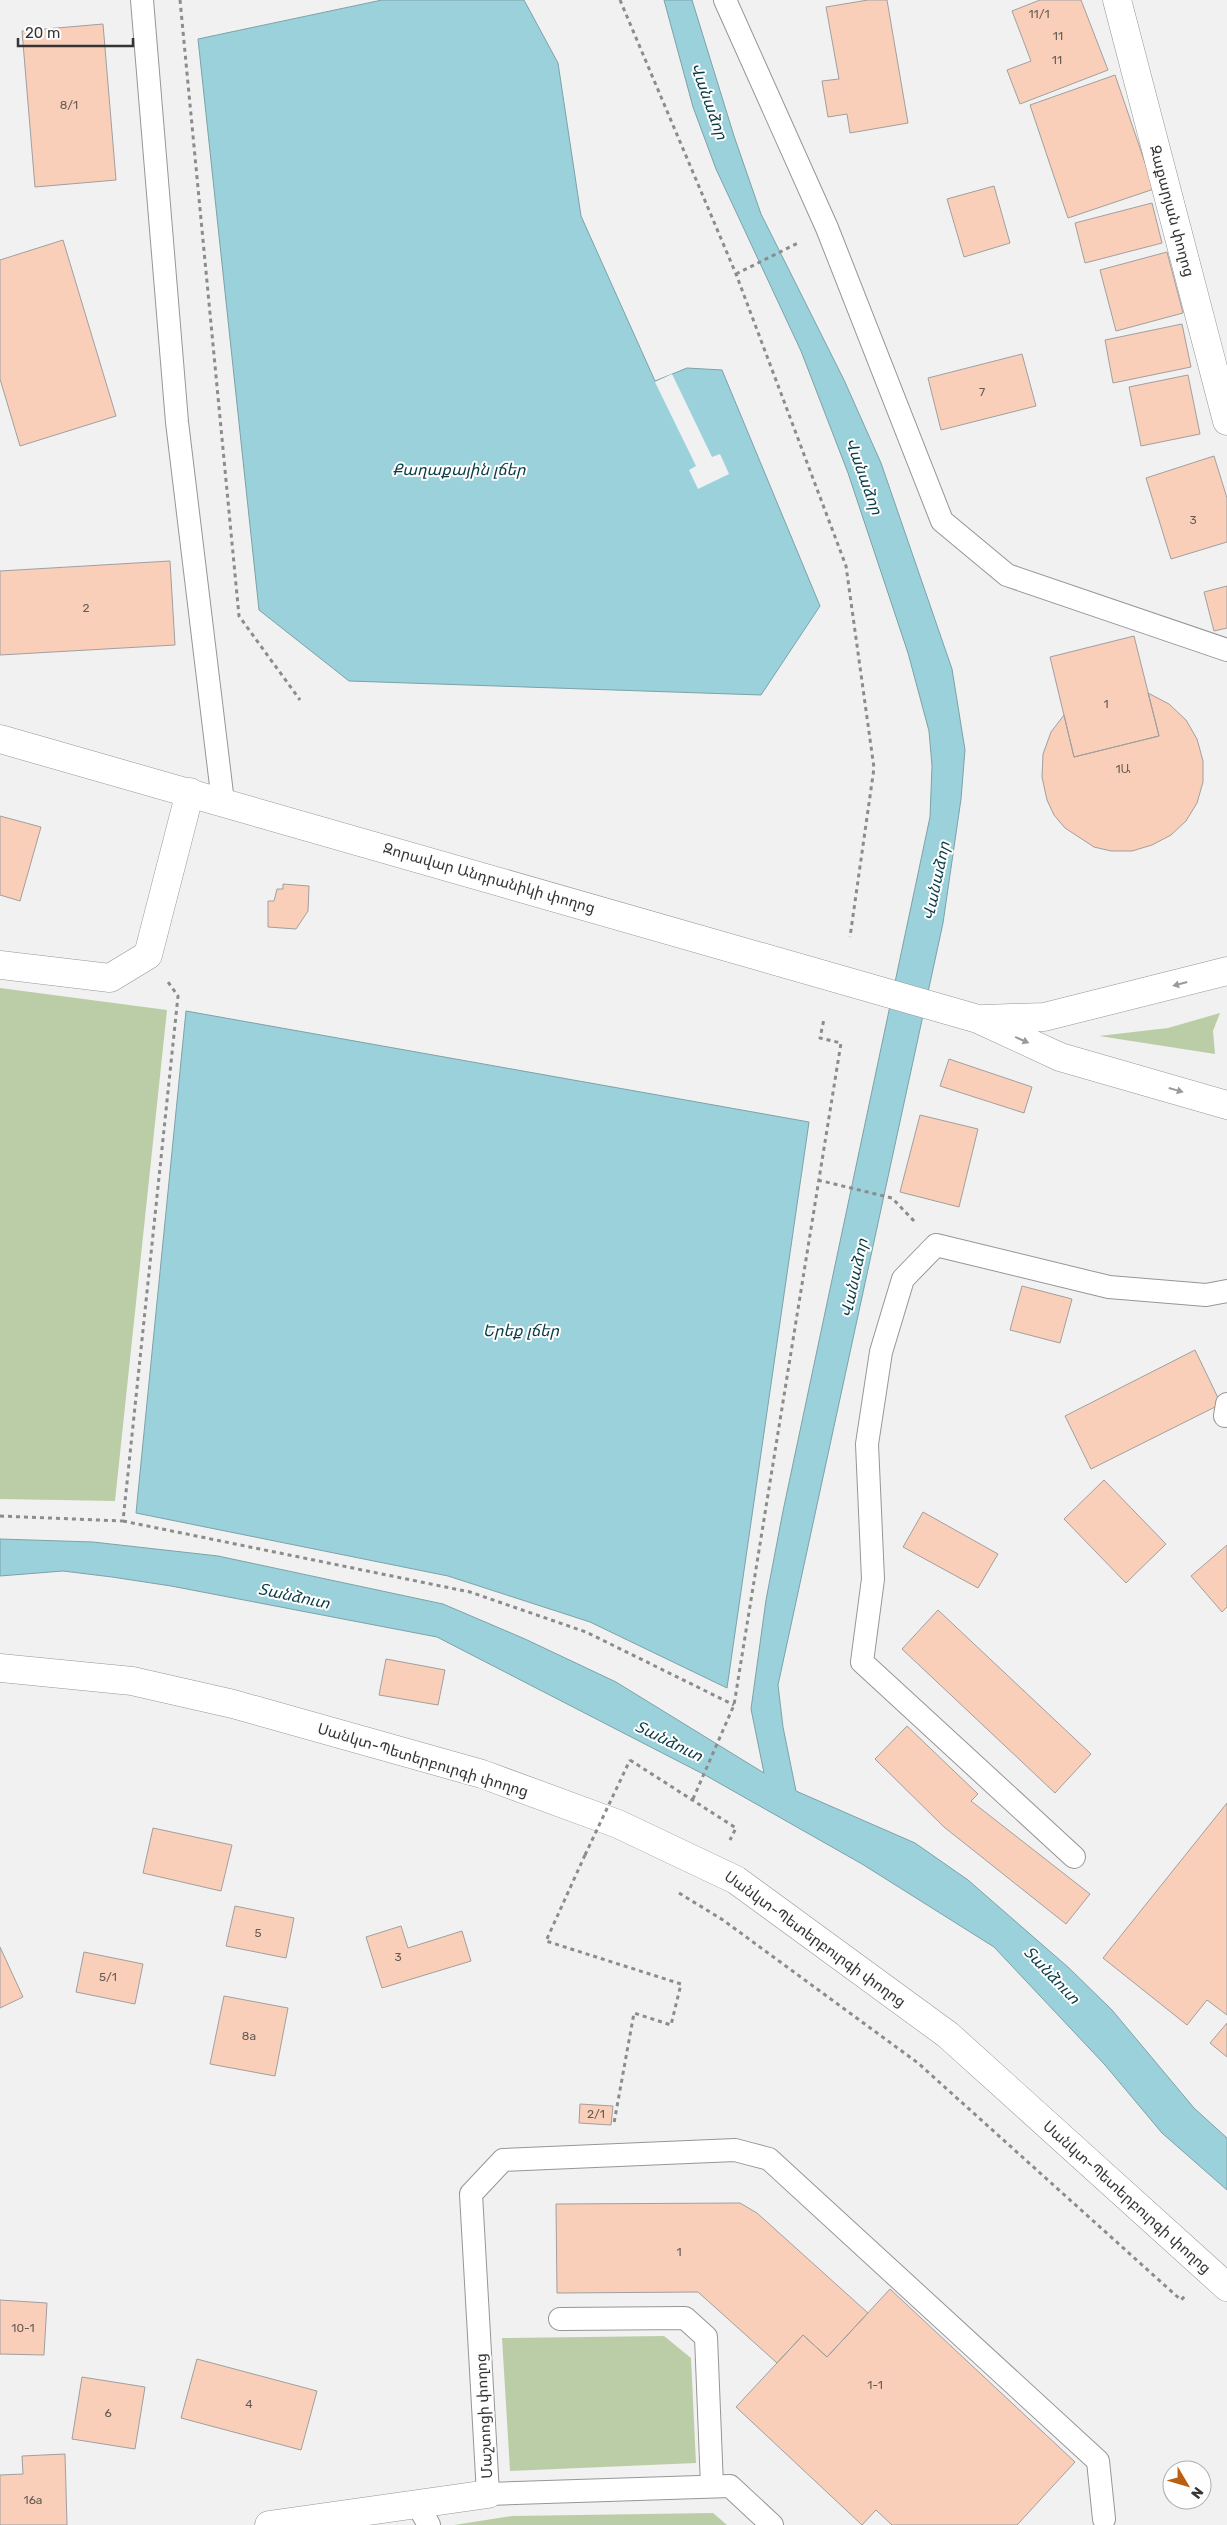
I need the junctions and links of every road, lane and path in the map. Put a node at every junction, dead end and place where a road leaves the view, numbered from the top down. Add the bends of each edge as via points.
1 (142, 0) edge
2 (180, 0) edge
3 (620, 0) edge
4 (725, 0) edge
5 (1117, 0) edge
6 (827, 228) junction
7 (736, 274) junction
8 (1227, 422) edge
9 (1227, 650) edge
10 (300, 700) dead end
11 (0, 739) edge
12 (190, 792) junction
13 (223, 802) junction
14 (850, 937) dead end
15 (148, 955) junction
16 (0, 965) edge
17 (1227, 971) edge
18 (824, 1019) dead end
19 (978, 1019) junction
20 (1227, 1105) edge
21 (818, 1180) junction
22 (892, 1198) dead end
23 (1227, 1291) edge
24 (0, 1516) edge
25 (123, 1522) junction
26 (0, 1668) edge
27 (734, 1705) junction
28 (693, 1799) junction
29 (736, 1828) dead end
30 (580, 1843) dead end
31 (598, 1850) dead end
32 (1074, 1857) dead end
33 (672, 1890) dead end
34 (608, 2156) junction
35 (1218, 2279) edge
36 (560, 2319) dead end
37 (712, 2486) junction
38 (488, 2494) junction
39 (423, 2515) edge
40 (1104, 2523) edge
41 (269, 2525) edge
42 (772, 2525) edge

1 - 13 lane via 177,422
2 - 10 path via 239,616
3 - 7 path
4 - 6 lane
5 - 8 main road, Զաքարյան փողոց
6 - 7 path
6 - 9 lane via 942,522 1007,575
7 - 14 path via 846,566 874,768
11 - 12 main road, Զորավար Անդրանիկի փողոց
12 - 13 main road, Զորավար Անդրանիկի փողոց
12 - 15 main road
13 - 19 main road, Զորավար Անդրանիկի փողոց
15 - 16 main road via 110,978
15 - 25 path via 178,996
17 -> 19 main road via 1044,1017
18 - 21 path via 820,1038 841,1043
19 -> 20 main road via 1060,1057
21 - 22 path
21 - 27 path
23 - 32 lane via 1206,1295 1109,1287 936,1245 904,1279 881,1352 867,1444 873,1579 862,1662
24 - 25 path
25 - 27 path via 470,1592 586,1632
26 - 35 main road, Սանկտ-Պետերբուրգի փողոց via 132,1681 233,1704 482,1774 618,1824 715,1868 948,2035
27 - 28 path
28 - 29 path
28 - 34 path, bridge via 630,1760 546,1941 682,1984 671,2025 634,2013
30 - 31 path
33 - 35 path via 723,1920 918,2063 1181,2300
34 - 38 lane, Մաշտոցի փողոց via 503,2160 471,2194
34 - 40 lane via 735,2150 769,2159 1098,2461
36 - 37 lane via 685,2318 706,2337
37 - 38 lane
37 - 42 lane via 730,2486
38 - 39 main road, Մաշտոցի փողոց
39 - 41 main road, Մաշտոցի փողոց

